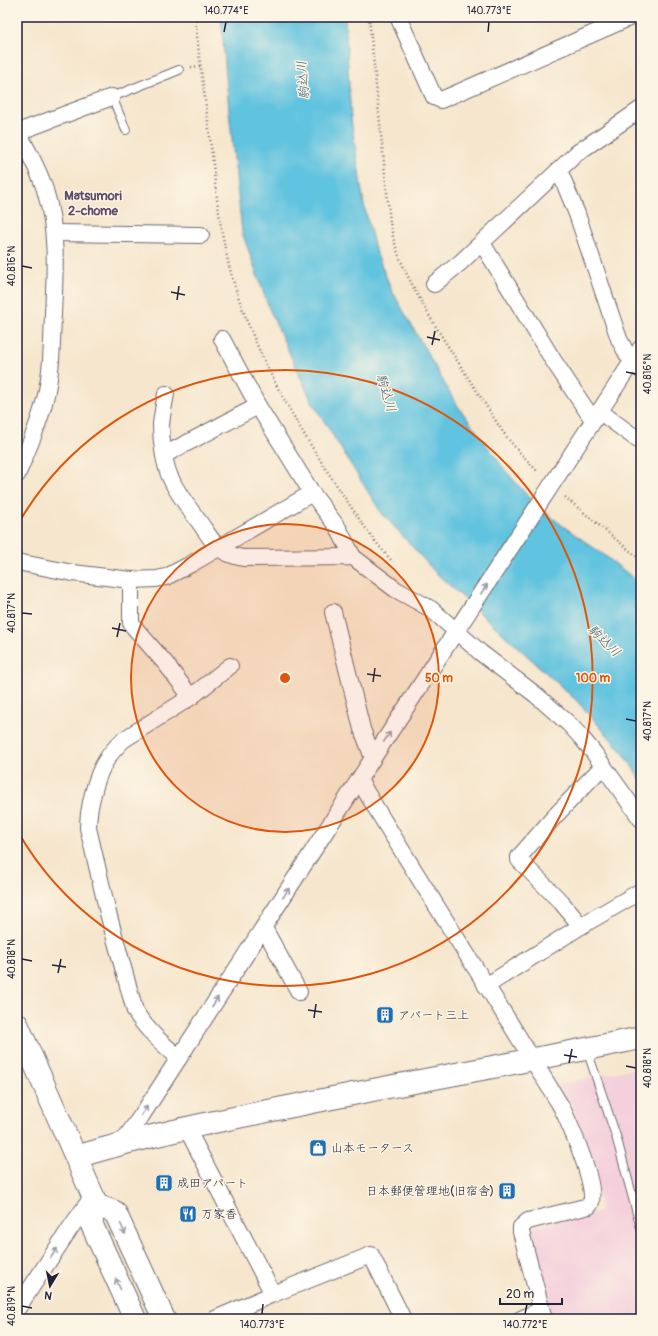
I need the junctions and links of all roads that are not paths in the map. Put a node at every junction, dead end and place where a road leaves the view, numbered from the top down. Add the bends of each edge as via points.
1 (400, 17) edge
2 (631, 17) edge
3 (179, 70) dead end
4 (112, 97) junction
5 (641, 109) edge
6 (126, 130) dead end
7 (19, 137) edge
8 (559, 170) junction
9 (54, 233) junction
10 (201, 234) dead end
11 (482, 244) junction
12 (434, 284) dead end
13 (222, 339) dead end
14 (638, 360) edge
15 (166, 394) dead end
16 (258, 406) junction
17 (596, 416) junction
18 (641, 442) edge
19 (164, 455) junction
20 (17, 475) edge
21 (312, 493) junction
22 (218, 548) junction
23 (352, 558) junction
24 (17, 562) edge
25 (131, 580) junction
26 (333, 612) dead end
27 (460, 627) junction
28 (230, 666) dead end
29 (191, 697) junction
30 (373, 758) junction
31 (603, 766) junction
32 (359, 780) junction
33 (641, 819) edge
34 (641, 891) edge
35 (580, 926) junction
36 (264, 928) junction
37 (486, 986) junction
38 (299, 992) dead end
39 (17, 1024) edge
40 (641, 1038) edge
41 (587, 1049) junction
42 (179, 1058) junction
43 (532, 1060) junction
44 (186, 1127) junction
45 (122, 1143) junction
46 (76, 1157) junction
47 (94, 1200) junction
48 (641, 1228) edge
49 (273, 1294) junction
50 (17, 1309) edge
51 (542, 1315) edge
52 (134, 1319) edge
53 (164, 1319) edge
54 (215, 1319) edge
55 (403, 1319) edge
56 (521, 1319) edge

1 - 2 street via 434,97 441,100
3 - 4 lane
4 - 6 lane
4 - 7 street
5 - 8 street via 577,154
7 - 9 street via 37,168 45,189
8 - 11 street
8 - 14 street via 577,214 619,339 627,354
9 - 10 street
9 - 20 street via 50,376 46,397
11 - 12 street
11 - 17 street via 553,360
13 - 16 street
14 - 17 street
15 - 19 street via 161,425
16 - 19 street
16 - 21 street
17 - 18 street
27 -> 17 street
19 - 22 street via 171,480
21 - 22 street
21 - 23 street via 338,528
22 - 23 street via 232,556 243,558
22 - 25 street via 166,577
23 - 27 street via 395,589
24 - 25 street via 73,573
25 - 29 street via 131,623
26 - 30 street via 362,730
30 -> 27 street
27 - 31 street via 481,653 569,724
28 - 29 street
29 - 42 street via 123,740 106,759 94,792 88,819 108,913 135,1011 151,1032
30 - 32 street
31 - 33 street
31 - 35 street via 520,857
36 -> 32 street
32 - 37 street
34 - 35 street
35 - 37 street
36 - 38 street
42 -> 36 street
37 - 43 street
39 - 46 street
40 - 41 street
41 - 43 street
41 - 48 lane via 616,1136
45 -> 42 street
43 - 44 street
43 - 51 street via 572,1129 587,1170 592,1202 589,1206 528,1221 521,1227
44 - 45 street
44 - 49 street
45 - 46 street
46 - 47 street
50 -> 47 street via 71,1227
52 -> 47 street via 91,1223
47 -> 53 street via 115,1212
49 - 54 street
49 - 55 street via 370,1255
51 - 56 street

